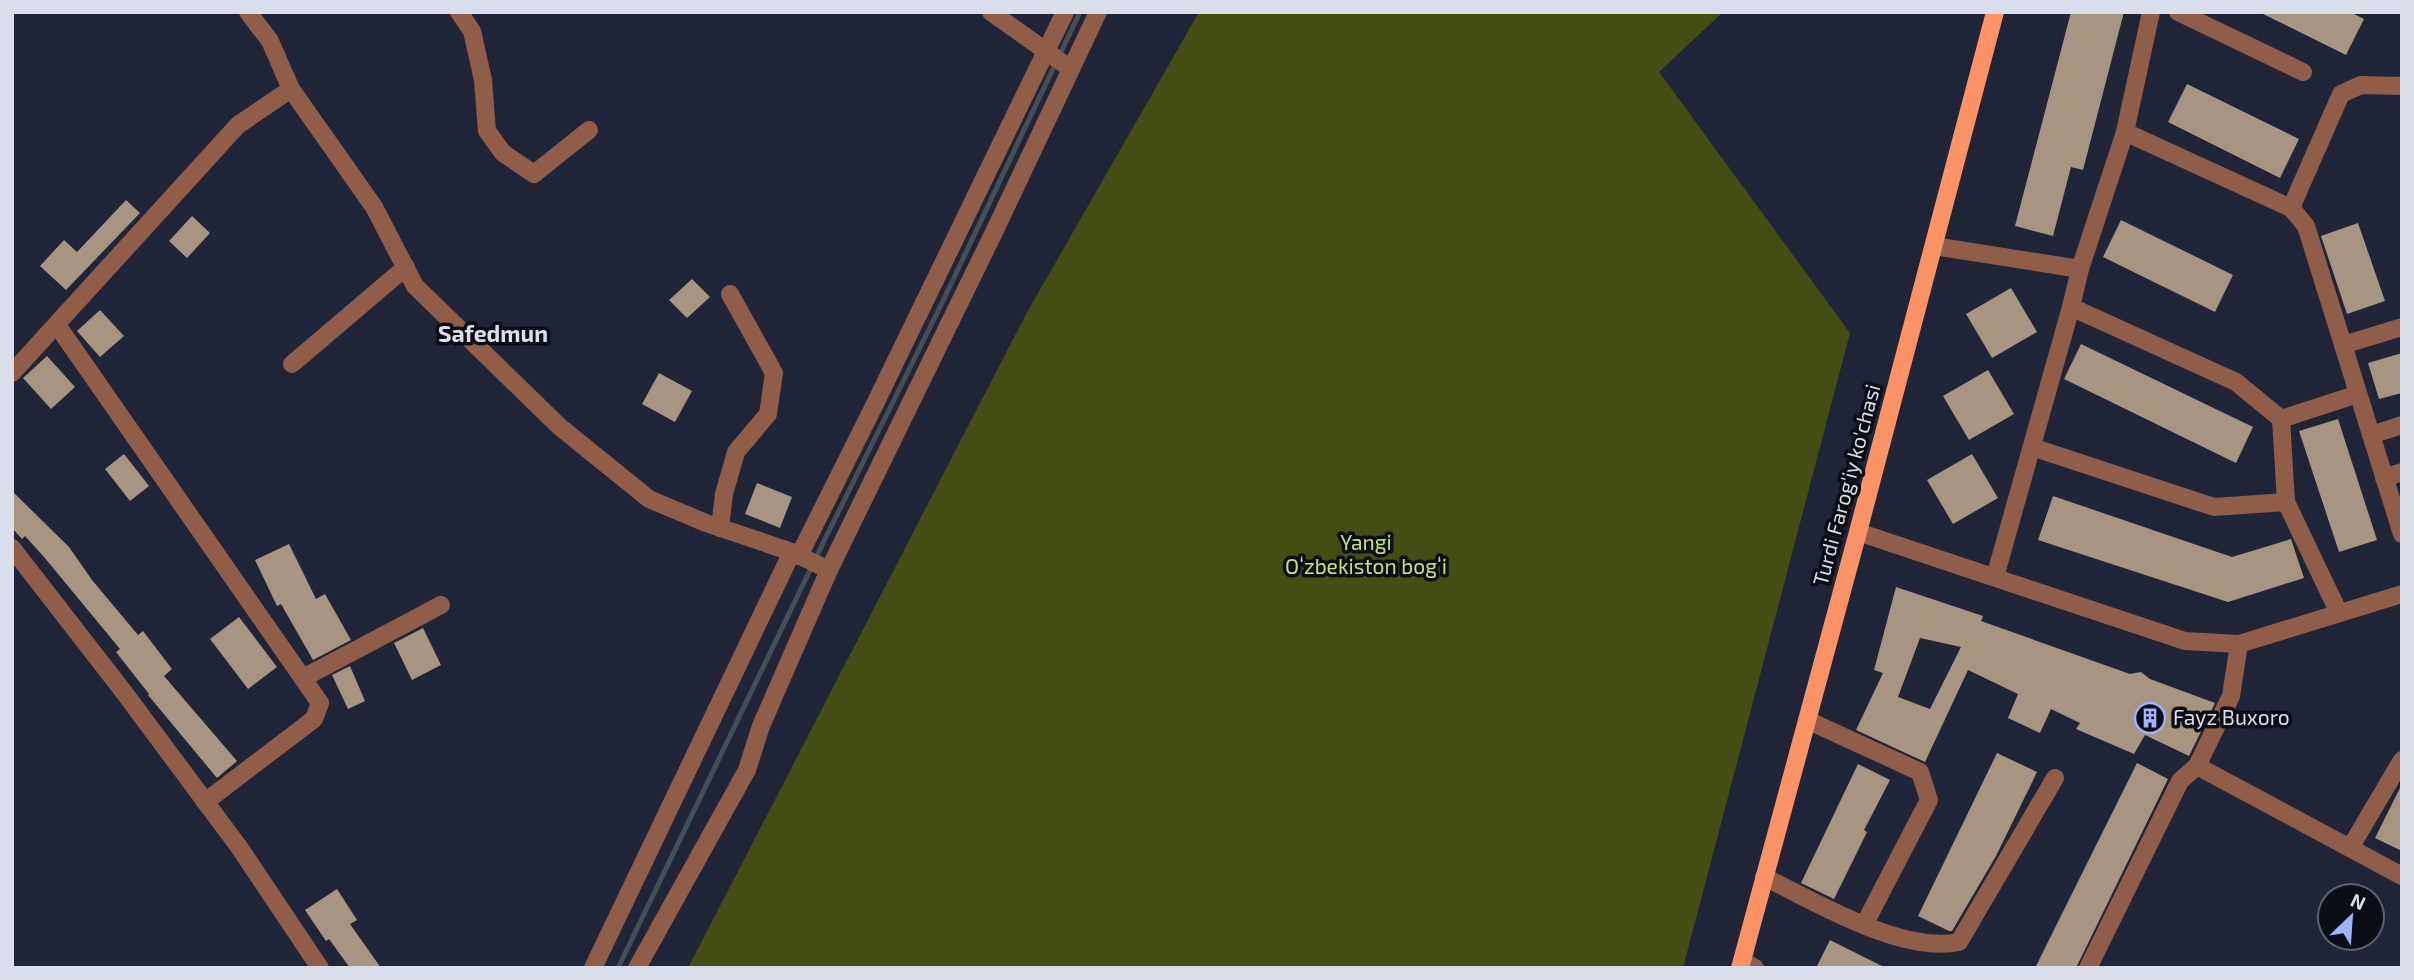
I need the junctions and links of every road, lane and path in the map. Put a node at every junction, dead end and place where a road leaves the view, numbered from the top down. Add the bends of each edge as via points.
1 (248, 12) edge
2 (459, 12) edge
3 (991, 12) edge
4 (1065, 12) edge
5 (1098, 12) edge
6 (1995, 12) edge
7 (2151, 12) edge
8 (2178, 12) edge
9 (1058, 61) junction
10 (2303, 72) dead end
11 (2402, 86) edge
12 (291, 89) junction
13 (589, 130) dead end
14 (2125, 132) junction
15 (2291, 208) junction
16 (1934, 246) junction
17 (406, 267) junction
18 (2080, 269) junction
19 (730, 294) dead end
20 (2071, 307) junction
21 (57, 325) junction
22 (2402, 327) edge
23 (2343, 345) junction
24 (292, 364) dead end
25 (12, 373) edge
26 (2358, 394) junction
27 (2281, 419) junction
28 (2402, 425) edge
29 (2371, 435) junction
30 (2032, 447) junction
31 (2402, 472) edge
32 (2384, 478) junction
33 (2286, 502) junction
34 (720, 528) junction
35 (1858, 532) junction
36 (2402, 534) edge
37 (12, 548) edge
38 (797, 555) junction
39 (829, 570) junction
40 (1994, 578) junction
41 (2402, 594) edge
42 (441, 605) dead end
43 (2339, 613) junction
44 (2239, 644) junction
45 (303, 678) junction
46 (1807, 720) junction
47 (2402, 760) edge
48 (2197, 766) junction
49 (2054, 778) dead end
50 (205, 802) junction
51 (2350, 848) junction
52 (2402, 876) edge
53 (1764, 877) junction
54 (1864, 925) junction
55 (1746, 966) edge
56 (320, 968) edge
57 (593, 968) edge
58 (637, 968) edge
59 (2088, 968) edge

1 - 12 street via 270,41
2 - 13 street via 472,31 483,80 487,131 503,153 534,174
3 - 9 street
4 - 9 street
5 - 9 street
6 - 16 main road, Turdi Farog'iy ko'chasi
7 - 14 street
8 - 10 street
9 - 38 street
9 - 39 street via 996,228
11 - 15 street via 2361,85 2341,94
12 - 17 street via 374,207
12 - 21 street via 238,125
14 - 15 street
14 - 18 street
15 - 23 street via 2306,226
16 - 18 street
16 - 35 main road, Turdi Farog'iy ko'chasi
17 - 24 street
17 - 34 street via 415,286 560,427 649,499
18 - 20 street
19 - 34 street via 774,373 768,414 736,452
20 - 27 street via 2236,382
20 - 30 street
21 - 25 street
21 - 45 street
22 - 23 street
23 - 26 street
26 - 27 street
26 - 29 street
27 - 33 street
28 - 29 street
29 - 32 street
30 - 33 street via 2214,507
30 - 40 street
31 - 32 street
32 - 36 street
33 - 43 street
34 - 38 street
35 - 40 street
35 - 46 main road, Turdi Farog'iy ko'chasi
37 - 50 street
38 - 39 street
38 - 57 street
39 - 58 street via 761,726 747,770
40 - 44 street via 2185,641
41 - 43 street
42 - 45 street
43 - 44 street
44 - 48 street via 2231,696
45 - 50 street via 320,703 314,719
46 - 53 main road, Turdi Farog'iy ko'chasi
46 - 54 street via 1920,772 1928,800
47 - 51 street
48 - 51 street
48 - 59 street via 2180,781
49 - 54 street via 1959,942 1924,944
50 - 56 street
51 - 52 street
53 - 54 street
53 - 55 main road, Turdi Farog'iy ko'chasi

